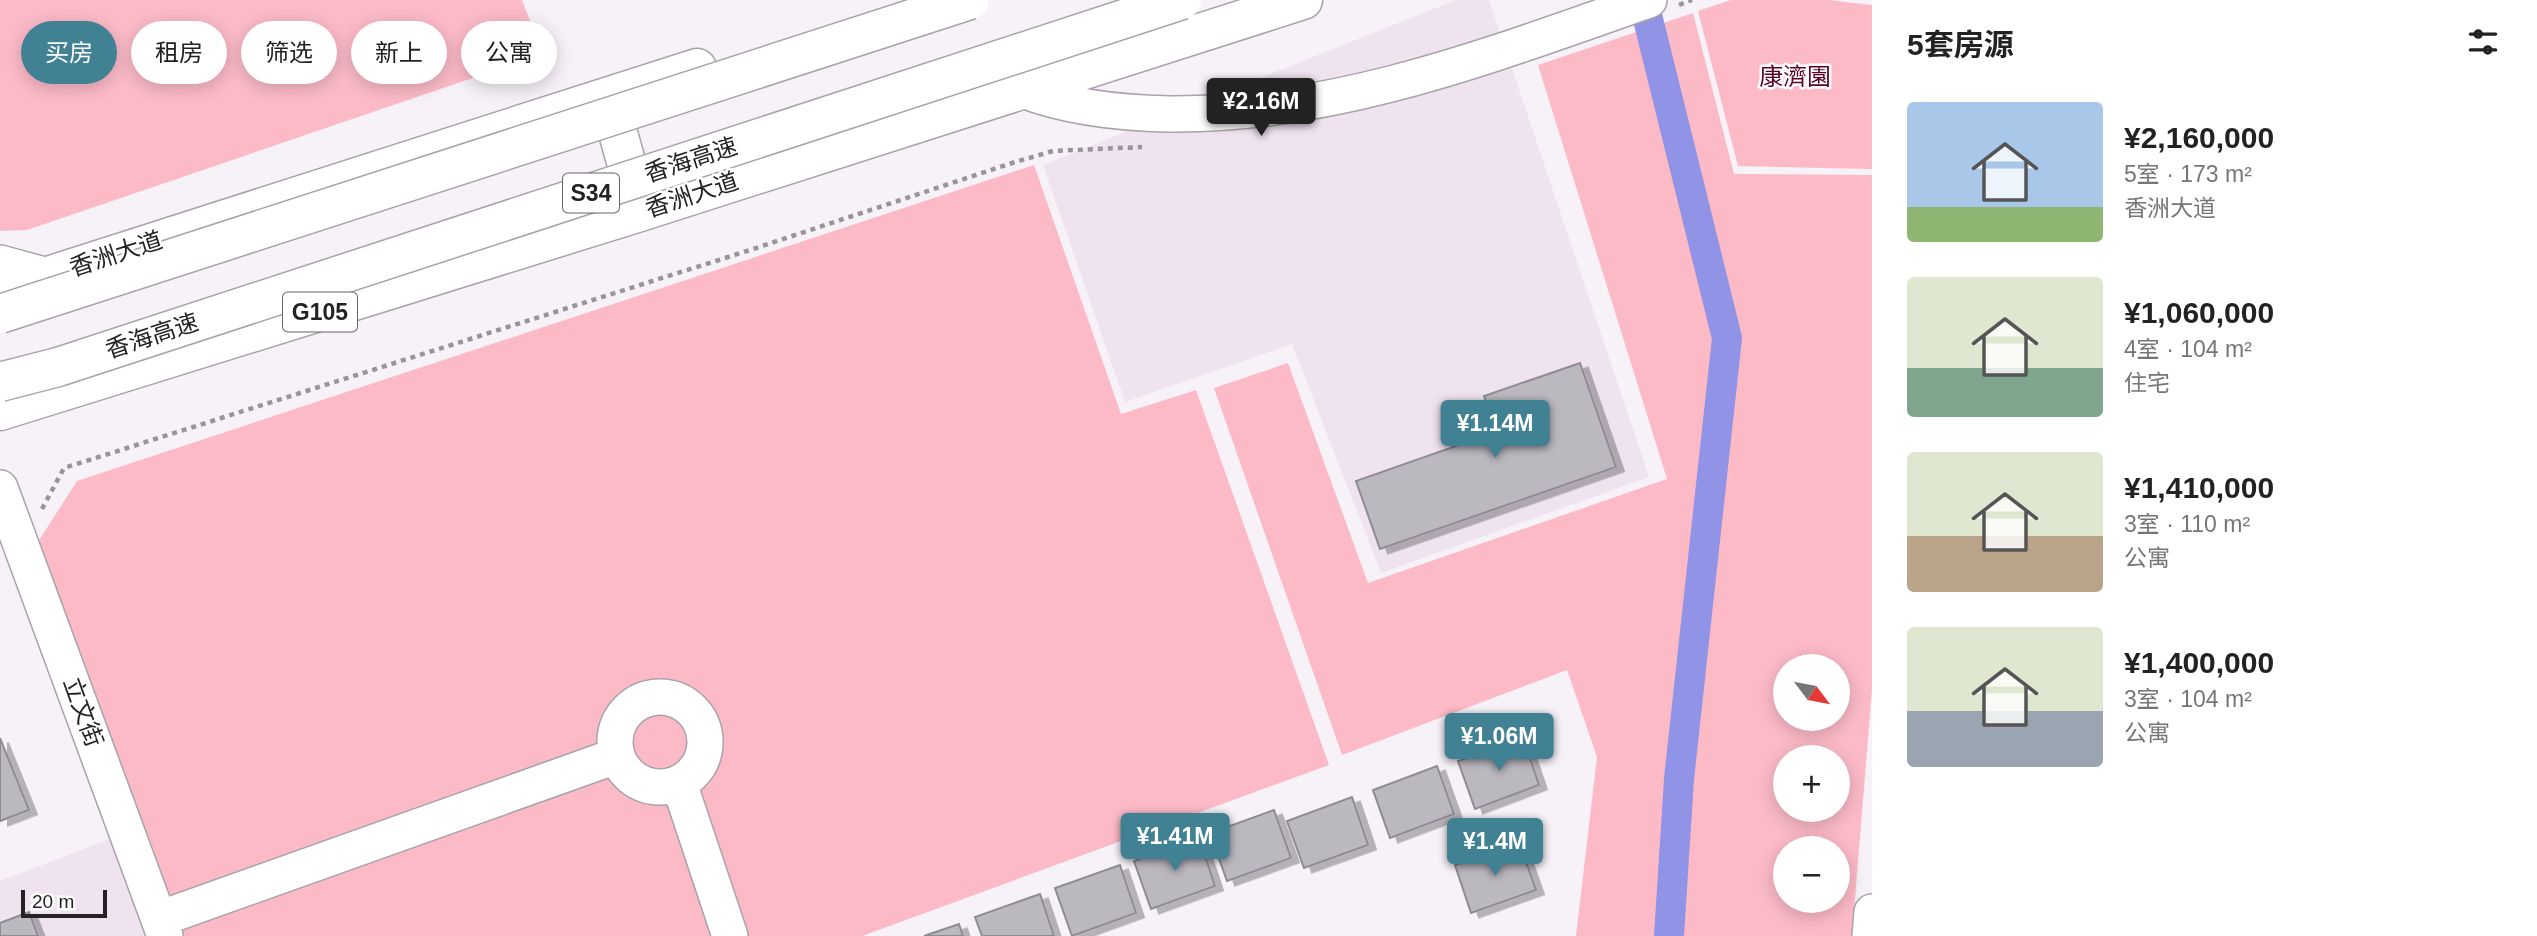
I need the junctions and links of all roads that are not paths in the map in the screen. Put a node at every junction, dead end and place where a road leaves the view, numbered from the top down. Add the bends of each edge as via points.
1 (913, 0) edge
2 (970, 0) edge
3 (1182, 0) edge
4 (1303, 0) edge
5 (1649, 0) edge
6 (1023, 90) junction
7 (608, 97) junction
8 (640, 212) junction
9 (0, 263) edge
10 (48, 276) junction
11 (0, 294) edge
12 (0, 314) edge
13 (0, 382) edge
14 (0, 411) edge
15 (0, 488) edge
16 (616, 756) junction
17 (679, 783) junction
18 (1872, 912) edge
19 (162, 928) edge
20 (730, 936) edge
21 (1870, 936) edge

1 - 7 highway, 香洲大道
2 - 12 highway, bridge
3 - 13 highway, 香海高速 / S34, bridge via 58,367
4 - 6 highway, 香洲大道 / G105
5 - 6 street via 1378,88 1286,106 1241,112 1133,114
6 - 8 highway, 香洲大道 / G105
7 - 8 highway
7 - 10 highway, 香洲大道
8 - 14 highway, 香洲大道 / G105
9 - 10 street
10 - 11 highway, 香洲大道
15 - 19 street, 立文街
16 - 17 street via 635,780 664,787
16 - 17 street via 617,726 625,712 651,697 680,701 701,721 705,750 691,775
16 - 19 street
17 - 20 street
18 - 21 street

